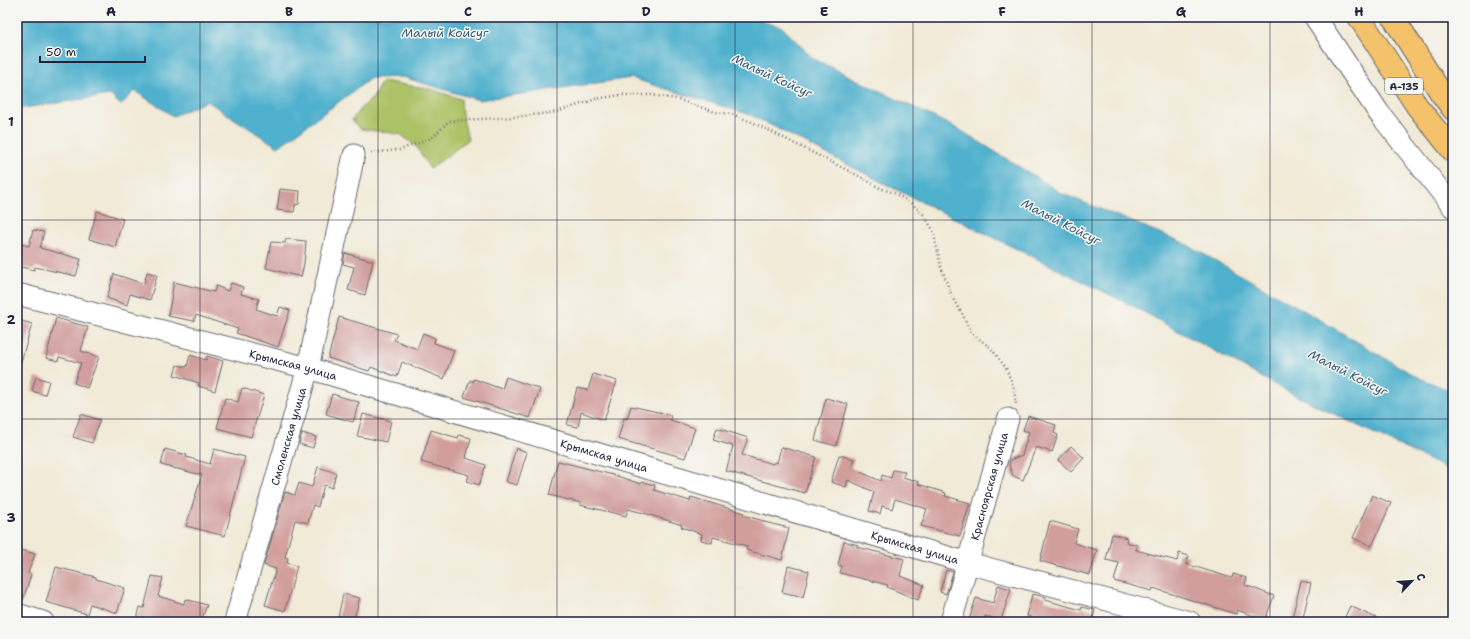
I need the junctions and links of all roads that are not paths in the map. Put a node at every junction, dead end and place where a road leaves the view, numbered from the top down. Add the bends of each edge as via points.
1 (1315, 17) edge
2 (1359, 17) edge
3 (1393, 17) edge
4 (1453, 109) edge
5 (1453, 151) edge
6 (354, 155) road end
7 (1453, 207) edge
8 (17, 294) edge
9 (308, 368) junction
10 (1008, 419) road end
11 (968, 563) junction
12 (17, 614) edge
13 (43, 622) edge
14 (235, 622) edge
15 (951, 622) edge
16 (1190, 622) edge

1 - 7 street via 1379,113
2 - 5 highway, А-135 via 1417,106
3 - 4 highway, А-135
6 - 9 street, Смоленская улица
8 - 9 street, Крымская улица
9 - 11 street, Крымская улица
9 - 14 street, Смоленская улица
10 - 11 street, Красноярская улица
11 - 15 street, Красноярская улица
11 - 16 street, Крымская улица
12 - 13 street

